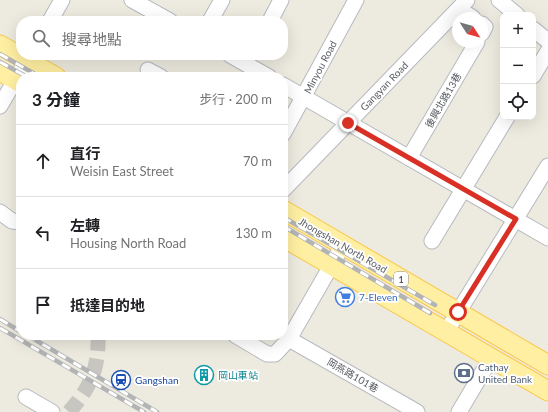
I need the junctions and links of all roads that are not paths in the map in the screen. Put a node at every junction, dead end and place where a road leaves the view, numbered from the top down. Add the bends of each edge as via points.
1 (62, 0) edge
2 (132, 0) edge
3 (222, 0) edge
4 (281, 0) edge
5 (356, 0) edge
6 (499, 0) edge
7 (463, 4) edge
8 (513, 12) edge
9 (53, 16) edge
10 (161, 16) edge
11 (213, 16) edge
12 (273, 16) edge
13 (536, 31) edge
14 (548, 41) edge
15 (0, 45) edge
16 (473, 48) edge
17 (548, 51) edge
18 (16, 52) edge
19 (27, 60) edge
20 (32, 60) edge
21 (250, 60) edge
22 (536, 71) edge
23 (17, 72) edge
24 (49, 72) edge
25 (263, 72) edge
26 (12, 78) edge
27 (288, 88) edge
28 (304, 97) junction
29 (0, 106) edge
30 (505, 120) edge
31 (348, 123) junction
32 (288, 125) edge
33 (409, 158) junction
34 (548, 166) edge
35 (288, 185) edge
36 (463, 188) junction
37 (0, 212) edge
38 (288, 213) edge
39 (516, 219) junction
40 (16, 223) edge
41 (548, 238) edge
42 (288, 240) edge
43 (432, 241) dead end
44 (343, 245) junction
45 (332, 266) junction
46 (458, 312) junction
47 (446, 332) junction
48 (289, 339) junction
49 (243, 340) edge
50 (492, 358) junction
51 (548, 364) edge
52 (548, 390) edge
53 (26, 397) dead end
54 (52, 412) edge
55 (417, 412) edge
56 (459, 412) edge

1 - 9 street
2 - 10 street
3 - 11 street
4 - 12 street
5 - 28 street, Minyou Road
6 - 8 street
7 - 31 street, Gangyan Road
13 - 14 street
15 - 18 main road
16 - 33 street, 後興北路13巷
17 - 22 street
19 - 23 street
20 - 24 main road
21 - 25 street
26 - 29 street
27 - 28 street
28 - 31 street
28 - 32 street, Minyou Road
30 - 36 street
31 - 33 street
31 - 35 street, Gangyan Road
33 - 36 street
34 - 39 street
36 - 39 street
36 - 43 street
37 - 40 street
38 - 44 main road, Jhongshan North Road / 1
39 - 41 street
39 - 46 street
42 - 45 main road, 1
44 - 45 street
44 - 46 main road, Jhongshan North Road / 1
45 - 47 main road, 1
45 - 48 street
46 - 47 street
46 - 51 main road, Jhongshan North Road / 1
47 - 50 main road, 1
48 - 49 street via 275,354 267,354
48 - 55 street, 岡燕路101巷
50 - 52 main road, 1
50 - 56 street
53 - 54 street

